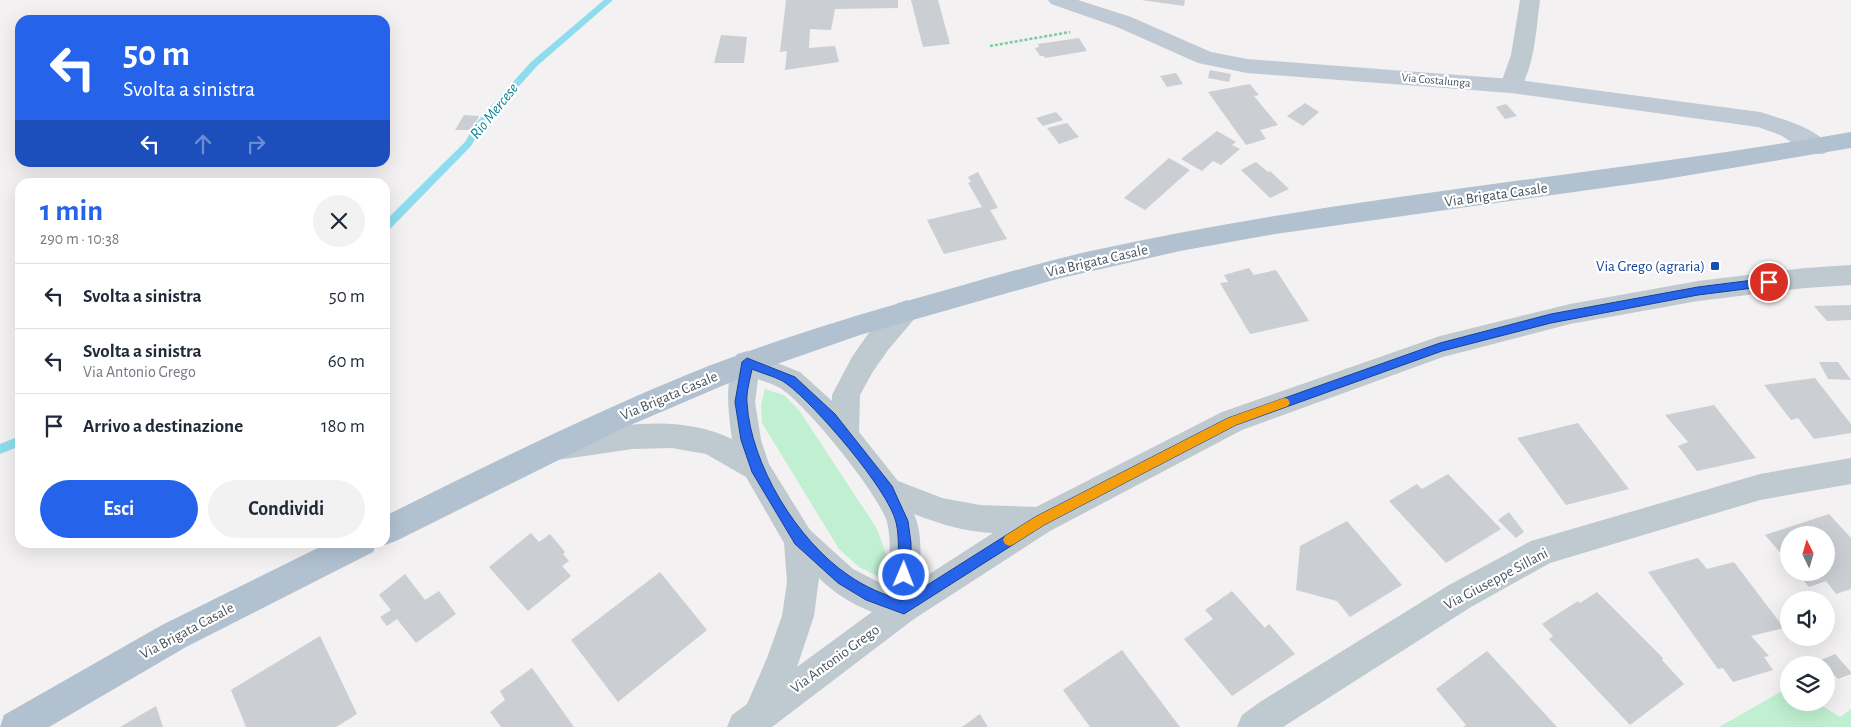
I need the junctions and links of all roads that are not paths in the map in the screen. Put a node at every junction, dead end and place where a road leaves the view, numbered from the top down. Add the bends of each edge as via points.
1 (1058, 0) edge
2 (1530, 0) edge
3 (1511, 86) junction
4 (1851, 140) edge
5 (1818, 147) junction
6 (1851, 274) edge
7 (907, 310) junction
8 (747, 362) junction
9 (844, 435) junction
10 (549, 450) junction
11 (756, 468) junction
12 (1851, 471) edge
13 (887, 490) junction
14 (1039, 521) junction
15 (390, 529) edge
16 (799, 540) junction
17 (350, 548) edge
18 (904, 608) junction
19 (752, 721) edge
20 (16, 727) edge
21 (1254, 727) edge

1 - 3 street, Via Costalunga via 1124,22 1206,58 1247,66
2 - 3 street via 1522,55
3 - 5 street, Via Costalunga via 1760,120 1787,129
4 - 5 main road, Via Brigata Casale
5 - 7 main road, Via Brigata Casale via 1248,228 1084,262
6 - 14 street, Via Antonio Grego via 1689,292 1570,314 1440,347 1232,421
7 - 8 main road, Via Brigata Casale
7 - 9 street via 873,350 846,395
8 - 9 street via 790,380
8 - 10 main road, Via Brigata Casale
8 - 11 street via 741,402 747,440
9 - 13 street
10 - 11 street via 624,437 678,435 711,442
10 - 15 main road, Via Brigata Casale
11 - 16 street
12 - 21 street, Via Giuseppe Sillani via 1760,487 1542,551 1460,596
13 - 14 street via 941,511 980,519
13 - 18 street via 902,521
14 - 18 street, Via Antonio Grego
16 - 18 street via 842,579 871,596
16 - 19 street via 804,581 800,610 787,650
17 - 20 main road, Via Brigata Casale via 174,636
18 - 19 street, Via Antonio Grego

